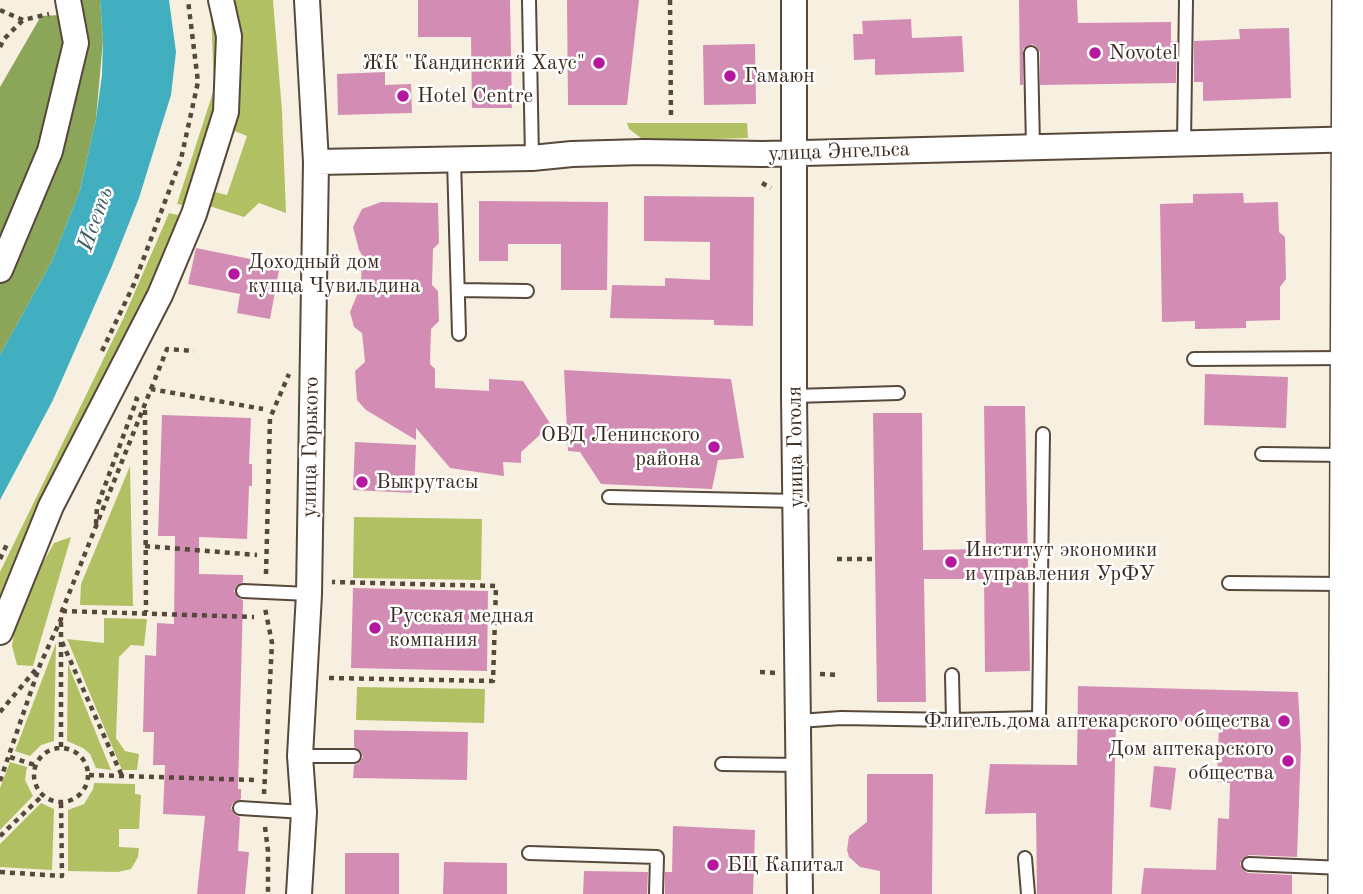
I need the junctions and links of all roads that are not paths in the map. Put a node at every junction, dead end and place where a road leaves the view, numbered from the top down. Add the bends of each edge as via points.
1 (220, 0) edge
2 (307, 0) edge
3 (529, 0) edge
4 (794, 0) edge
5 (1186, 0) edge
6 (1350, 0) edge
7 (70, 4) edge
8 (1031, 52) dead end
9 (1357, 140) edge
10 (1184, 143) junction
11 (1033, 147) junction
12 (794, 153) junction
13 (532, 158) junction
14 (454, 160) junction
15 (316, 162) junction
16 (1357, 251) edge
17 (0, 270) edge
18 (458, 290) junction
19 (527, 291) dead end
20 (459, 334) dead end
21 (1194, 359) dead end
22 (1354, 370) edge
23 (898, 393) dead end
24 (794, 396) junction
25 (1043, 434) dead end
26 (1262, 454) dead end
27 (1353, 477) edge
28 (609, 497) dead end
29 (797, 501) junction
30 (1352, 564) edge
31 (1229, 583) dead end
32 (243, 591) dead end
33 (309, 594) junction
34 (0, 632) edge
35 (952, 676) dead end
36 (953, 720) junction
37 (799, 721) junction
38 (300, 755) junction
39 (354, 756) dead end
40 (722, 764) dead end
41 (1355, 764) edge
42 (799, 765) junction
43 (240, 808) dead end
44 (304, 812) junction
45 (529, 853) dead end
46 (1024, 858) dead end
47 (1249, 864) dead end
48 (1346, 881) edge
49 (299, 894) edge
50 (656, 894) edge
51 (800, 894) edge
52 (1028, 894) edge

1 - 34 street via 229,36 226,112 194,214 160,295 51,506
2 - 15 street, улица Горького
3 - 13 lane
4 - 12 street, улица Гоголя
5 - 10 lane
6 - 9 main road
7 - 17 street via 76,43 50,151
8 - 11 lane
9 - 10 street, улица Энгельса
9 - 16 main road
10 - 11 street, улица Энгельса
11 - 12 street, улица Энгельса
12 - 13 street, улица Энгельса via 631,152
12 - 24 street, улица Гоголя
13 - 14 street, улица Энгельса
14 - 15 street, улица Энгельса
14 - 18 lane
15 - 33 street, улица Горького
16 - 22 main road
18 - 19 lane
18 - 20 lane
21 - 22 lane
22 - 27 main road
23 - 24 lane
24 - 29 street, улица Гоголя
25 - 36 lane via 1039,718
26 - 27 lane
27 - 30 main road
28 - 29 lane
29 - 37 street, улица Гоголя
30 - 31 lane
30 - 41 main road
32 - 33 lane
33 - 38 street, улица Горького
35 - 36 lane
36 - 37 lane
37 - 42 street, улица Гоголя
38 - 39 lane
38 - 44 street, улица Горького
40 - 42 lane
41 - 48 main road
42 - 51 street, улица Гоголя
43 - 44 lane
44 - 49 street, улица Горького
45 - 50 lane via 657,857
46 - 52 lane
47 - 48 lane

